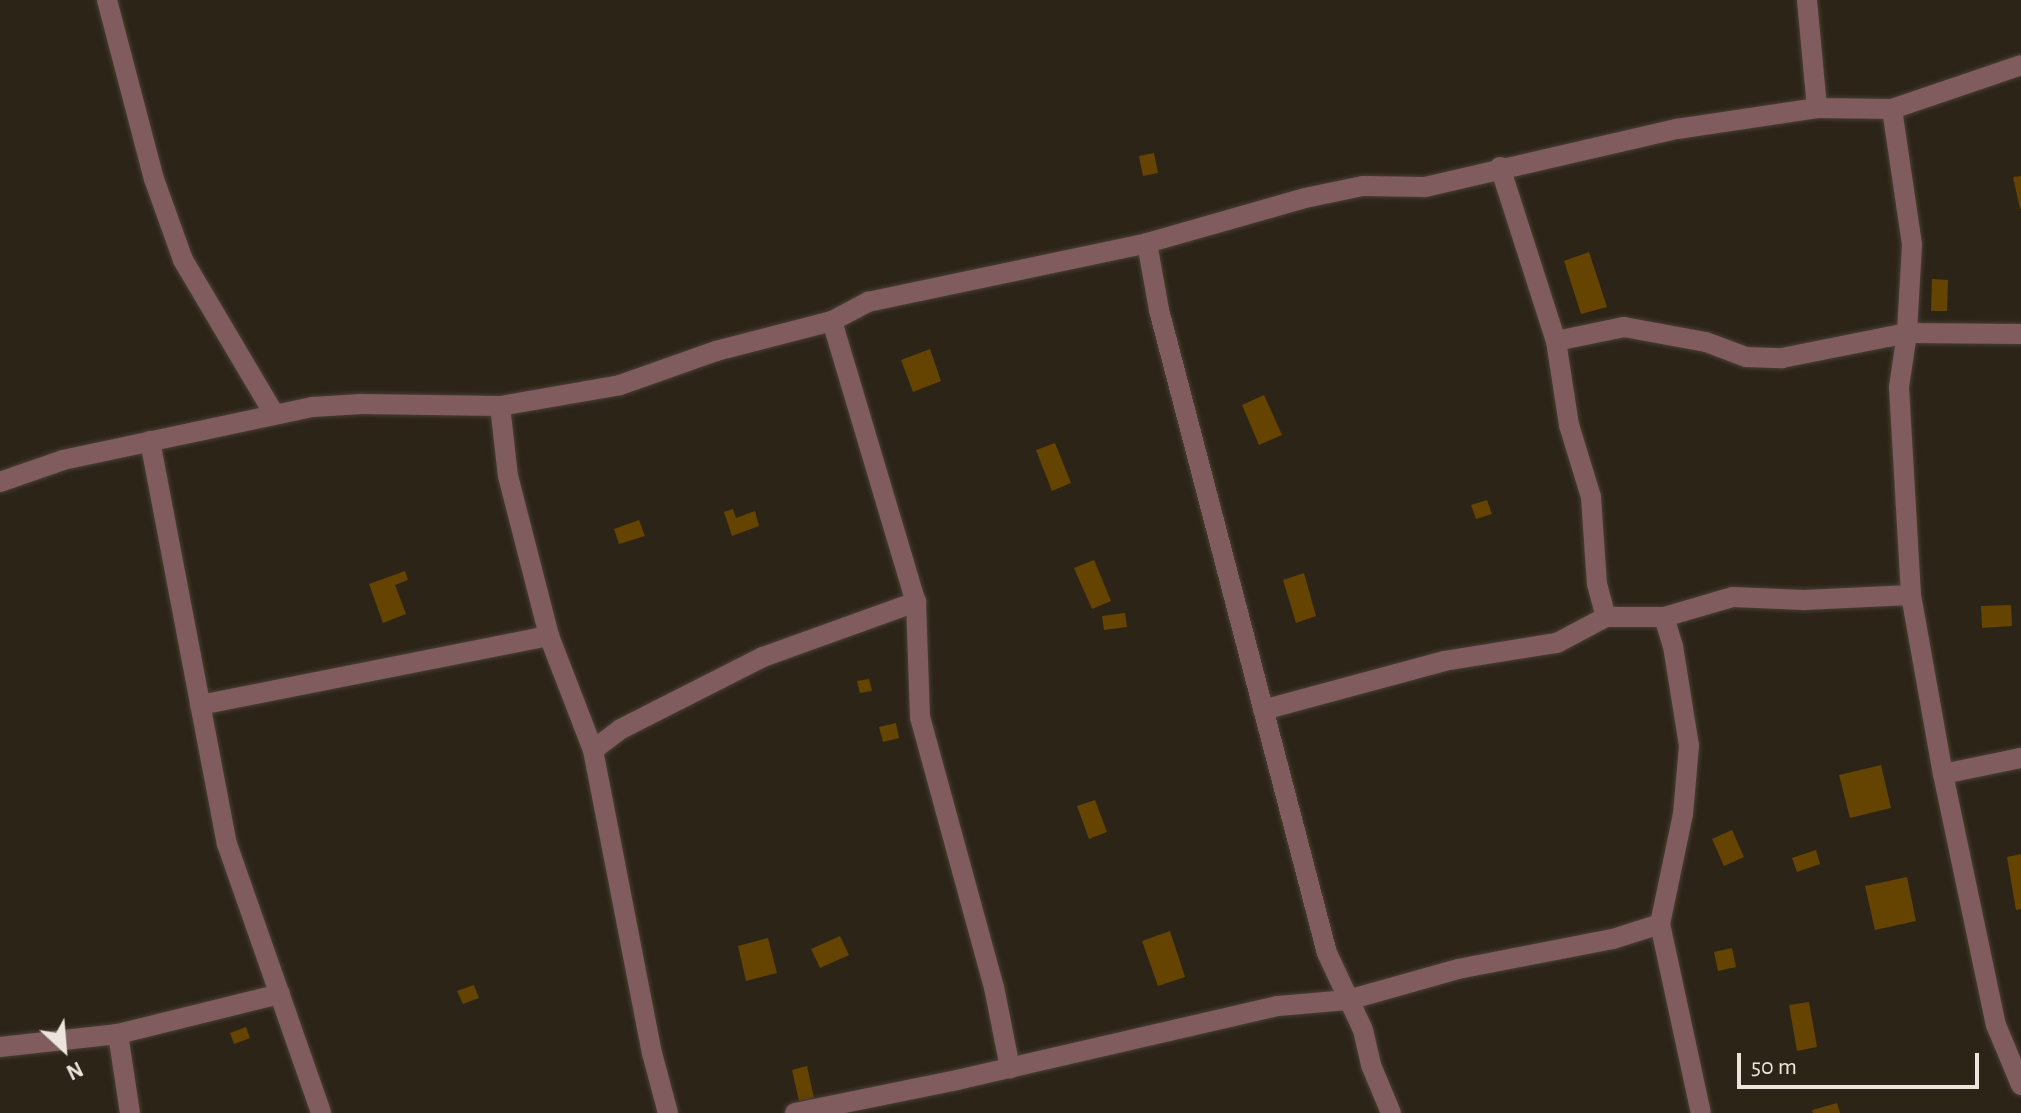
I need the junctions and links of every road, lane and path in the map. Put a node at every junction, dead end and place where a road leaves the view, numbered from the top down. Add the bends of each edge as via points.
1 (107, 0) edge
2 (1807, 0) edge
3 (2021, 65) edge
4 (1817, 108) junction
5 (1892, 109) junction
6 (1500, 167) junction
7 (1147, 243) junction
8 (832, 321) junction
9 (1907, 333) junction
10 (2021, 334) edge
11 (1556, 341) junction
12 (500, 406) junction
13 (274, 414) junction
14 (150, 441) junction
15 (0, 482) edge
16 (1911, 595) junction
17 (916, 602) junction
18 (1606, 617) junction
19 (1664, 617) junction
20 (549, 636) junction
21 (200, 705) junction
22 (1263, 710) junction
23 (593, 750) junction
24 (2021, 758) edge
25 (1943, 774) junction
26 (1660, 924) junction
27 (280, 994) junction
28 (1348, 1000) junction
29 (118, 1034) junction
30 (0, 1047) edge
31 (1010, 1068) junction
32 (2021, 1085) edge
33 (130, 1113) edge
34 (321, 1113) edge
35 (668, 1113) edge
36 (795, 1113) edge
37 (1391, 1113) edge
38 (1701, 1113) edge

1 - 13 street via 154,179 183,260
2 - 4 street
3 - 5 street
4 - 5 street
4 - 6 street via 1677,129
5 - 9 street via 1912,245
6 - 7 street via 1425,187 1339,190
6 - 11 street
7 - 8 street via 868,302
7 - 22 street via 1159,310
8 - 12 street via 716,351 620,385
8 - 17 street
9 - 10 street
9 - 11 street via 1782,358 1746,357 1706,342 1624,327
9 - 16 street via 1899,387
11 - 18 street via 1569,425 1591,497 1597,584
12 - 13 street via 361,404
12 - 20 street via 508,476
13 - 14 street
14 - 15 street via 63,460
14 - 21 street
16 - 19 street via 1733,597
16 - 25 street
17 - 23 street via 763,657 621,729
17 - 31 street via 920,717 994,987
18 - 19 street
18 - 22 street via 1557,643 1444,661
19 - 26 street via 1689,746 1683,814
20 - 21 street
20 - 23 street
21 - 27 street via 227,844
22 - 28 street via 1327,953
23 - 35 street
24 - 25 street
25 - 32 street via 1996,1025
26 - 28 street via 1613,939 1458,969
26 - 38 street
27 - 29 street
27 - 34 street
28 - 31 street via 1278,1006
28 - 37 street
29 - 30 street
29 - 33 street
31 - 36 street

